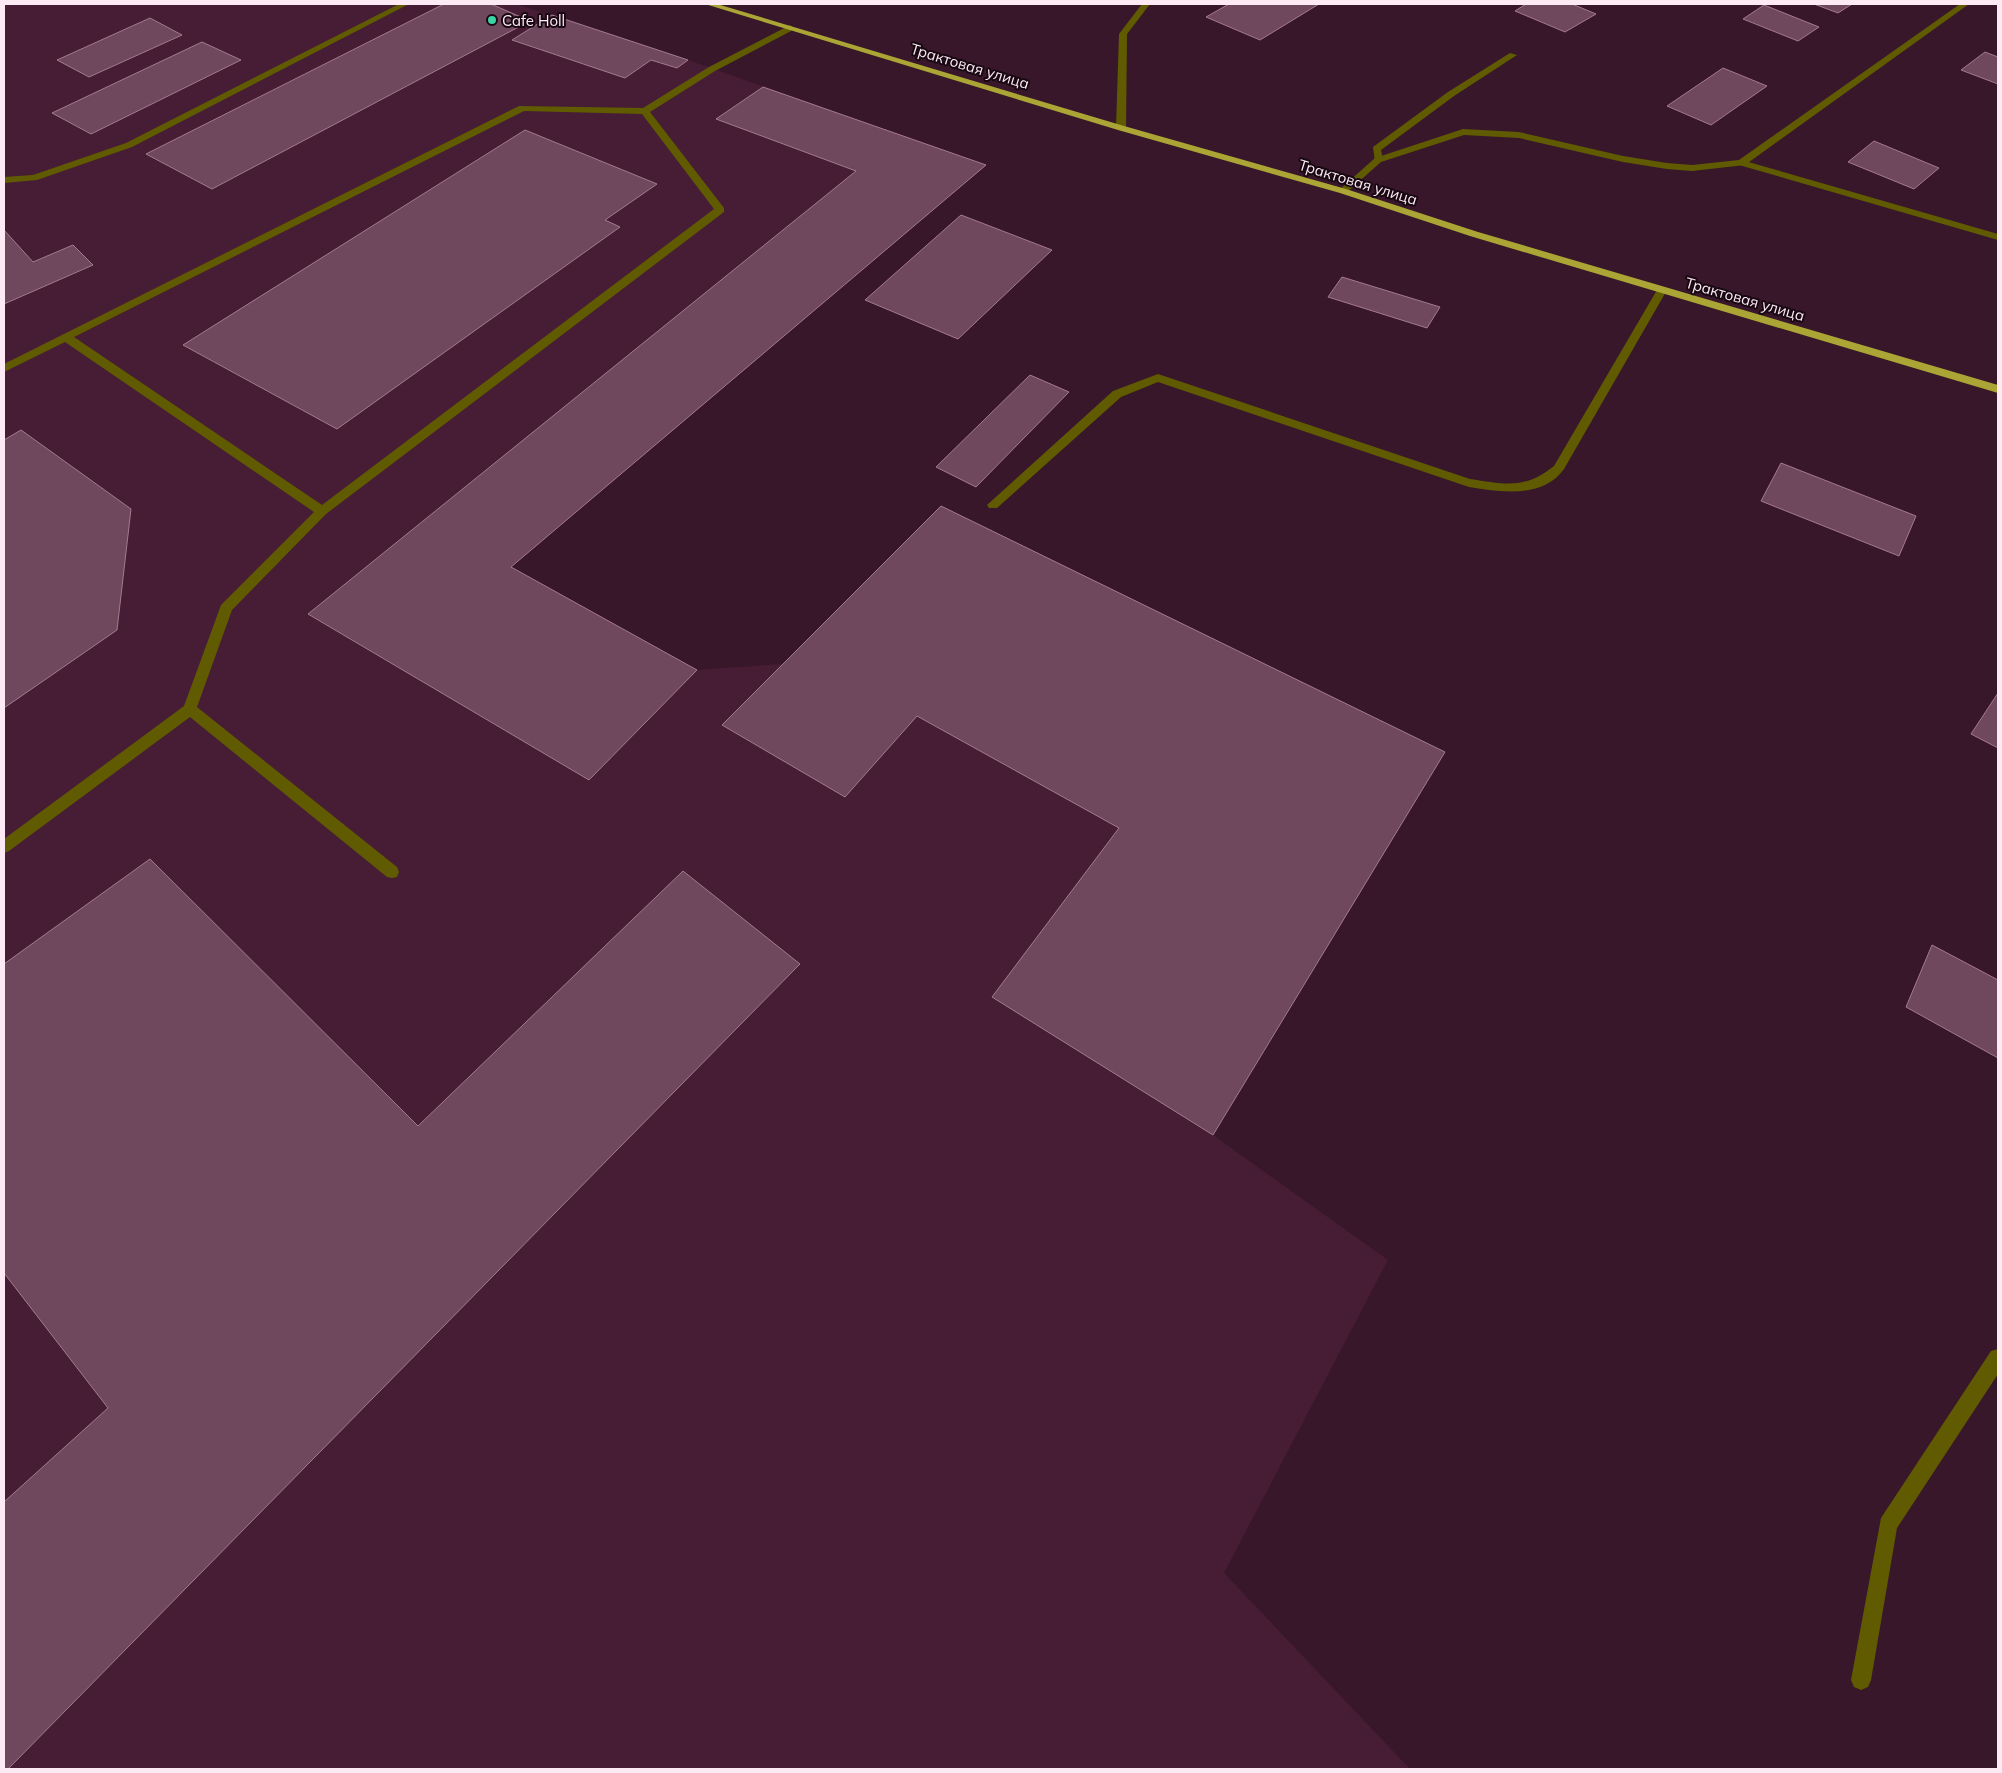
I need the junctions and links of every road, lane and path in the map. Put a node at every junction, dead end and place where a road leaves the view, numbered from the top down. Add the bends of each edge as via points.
1 (405, 4) edge
2 (709, 4) edge
3 (1146, 4) edge
4 (1965, 4) edge
5 (790, 28) junction
6 (1513, 55) dead end
7 (645, 111) junction
8 (1122, 128) junction
9 (1378, 160) junction
10 (1742, 163) junction
11 (4, 180) edge
12 (1343, 191) junction
13 (1998, 237) edge
14 (1662, 290) junction
15 (64, 336) junction
16 (4, 368) edge
17 (1998, 389) edge
18 (993, 505) dead end
19 (322, 511) junction
20 (190, 709) junction
21 (4, 847) edge
22 (392, 872) dead end
23 (1998, 1358) edge
24 (1861, 1680) dead end

1 - 11 street via 129,145 34,178
2 - 5 highway, Трактовая улица
3 - 8 street via 1124,34
4 - 10 street
5 - 7 street via 712,69
5 - 8 highway, Трактовая улица
6 - 9 street via 1450,94 1376,149
7 - 15 street via 522,108
7 - 19 street via 720,210
8 - 12 highway, Трактовая улица
9 - 10 street via 1463,132 1519,135 1667,166 1692,168
9 - 12 street
10 - 13 street
12 - 14 highway, Трактовая улица
14 - 17 highway, Трактовая улица
14 - 18 street via 1558,469 1542,482 1509,489 1469,483 1158,378 1117,394
15 - 16 street
15 - 19 street
19 - 20 street via 226,608
20 - 21 street
20 - 22 street
23 - 24 street via 1888,1525

